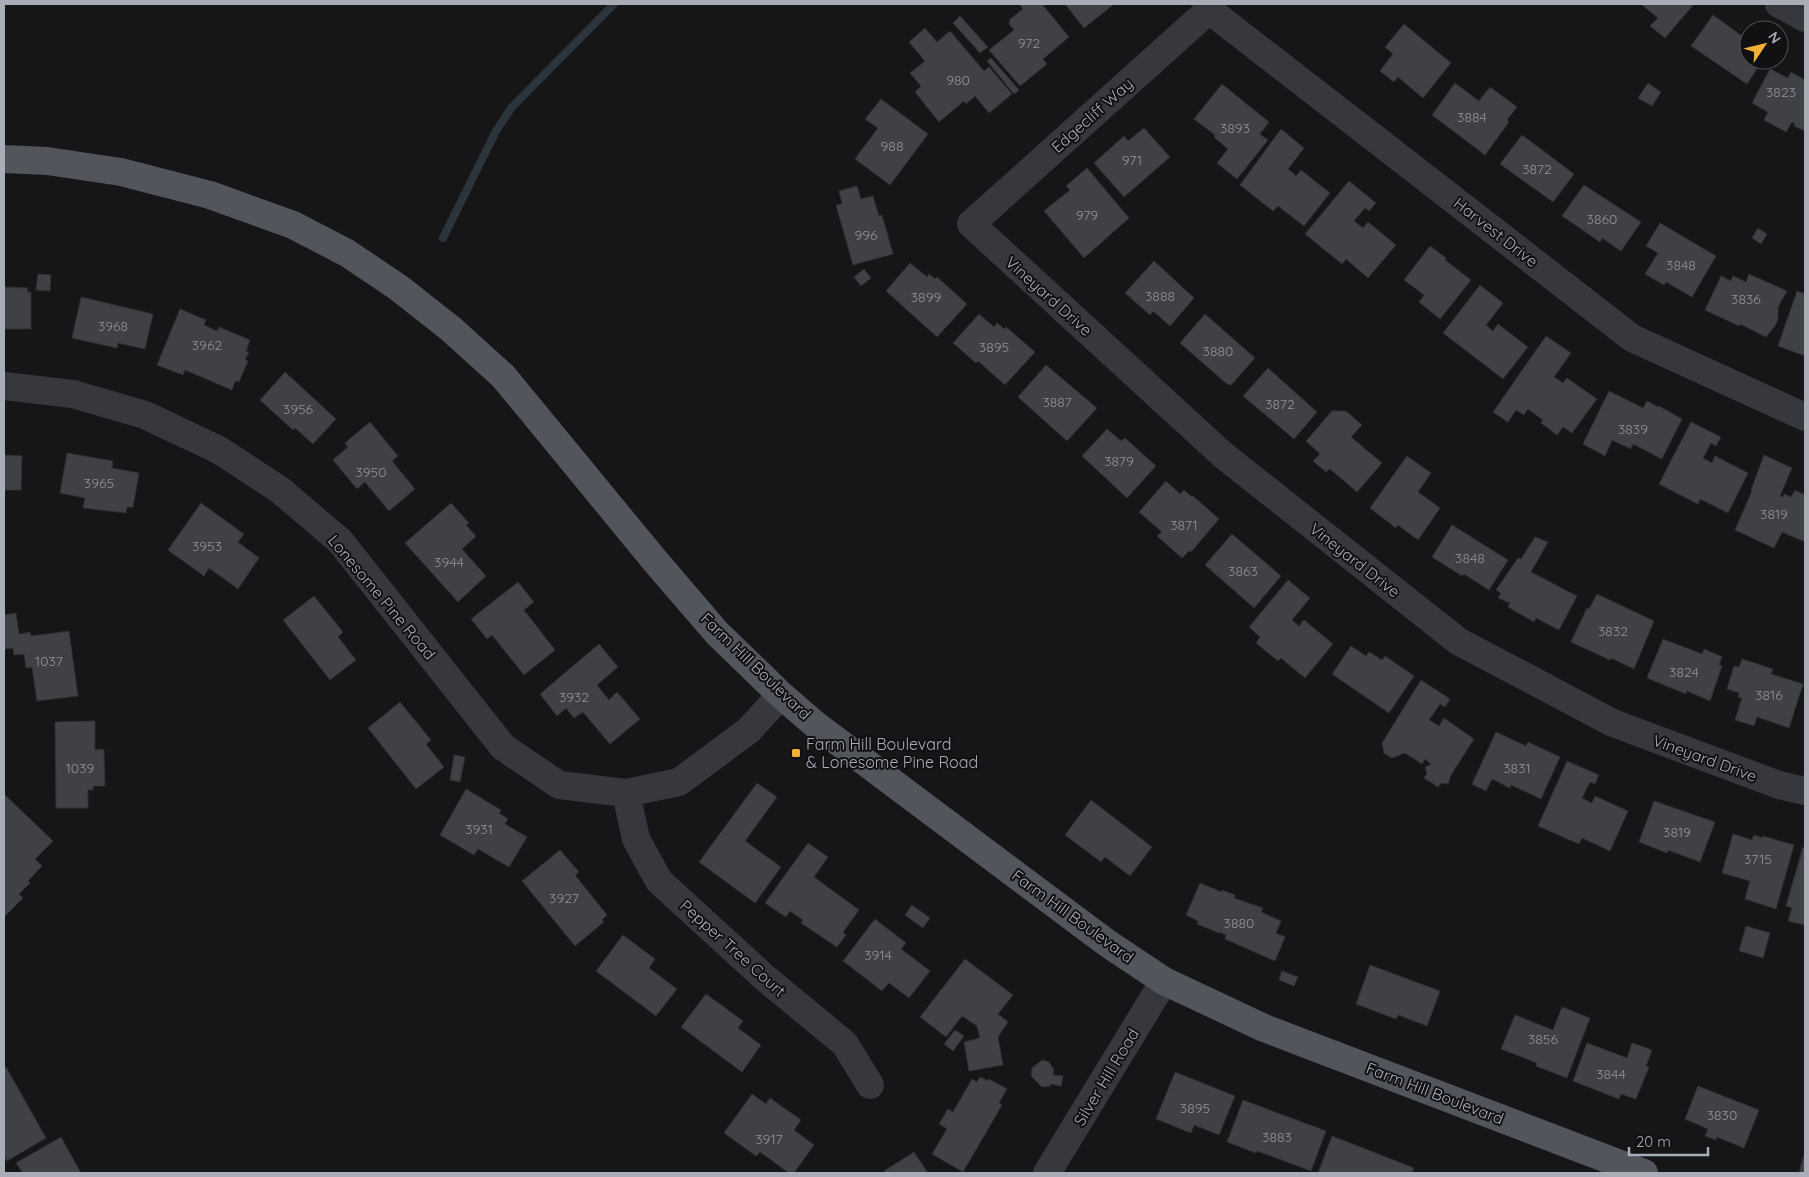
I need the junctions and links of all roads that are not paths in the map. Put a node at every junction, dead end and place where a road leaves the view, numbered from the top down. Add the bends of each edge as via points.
1 (1779, 4) edge
2 (1210, 7) edge
3 (1805, 18) edge
4 (4, 159) edge
5 (971, 224) joint
6 (4, 386) edge
7 (1805, 417) edge
8 (781, 695) junction
9 (1805, 791) edge
10 (626, 794) junction
11 (1164, 981) junction
12 (870, 1085) dead end
13 (1047, 1173) edge
14 (1644, 1173) edge

1 - 3 street
2 - 5 street, Edgecliff Way
2 - 7 street, Harvest Drive via 1632,338
4 - 8 main road, Farm Hill Boulevard via 47,161 121,172 210,195 293,225 347,254 399,288 503,376 711,626
5 - 9 street, Vineyard Drive via 1223,455 1458,641 1613,723 1779,785
6 - 10 street, Lonesome Pine Road via 73,394 145,415 219,450 280,490 340,542 503,747 559,785
8 - 10 street via 750,730 679,782
8 - 11 main road, Farm Hill Boulevard via 817,726 1107,943
10 - 12 street, Pepper Tree Court via 636,838 659,881 765,978 845,1044
11 - 13 street, Silver Hill Road
11 - 14 main road, Farm Hill Boulevard via 1264,1028

